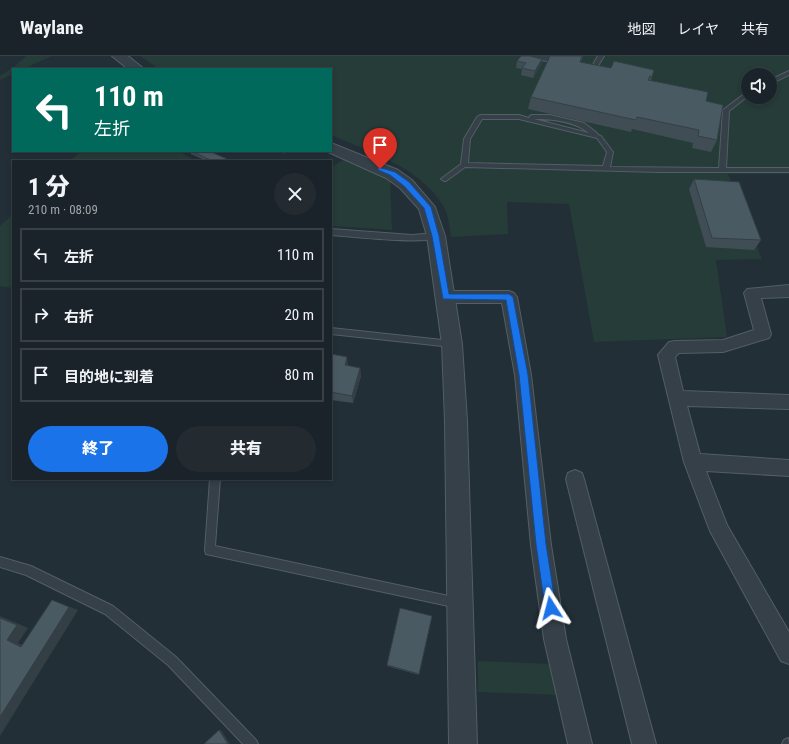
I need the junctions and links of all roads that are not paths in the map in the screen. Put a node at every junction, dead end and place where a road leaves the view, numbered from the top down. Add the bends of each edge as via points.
1 (119, 56) edge
2 (528, 56) edge
3 (601, 56) edge
4 (547, 57) edge
5 (564, 61) edge
6 (587, 66) edge
7 (136, 68) edge
8 (789, 73) edge
9 (777, 79) edge
10 (741, 98) edge
11 (332, 148) edge
12 (464, 165) junction
13 (606, 168) junction
14 (722, 170) junction
15 (789, 170) edge
16 (444, 180) dead end
17 (332, 232) edge
18 (436, 236) junction
19 (789, 291) edge
20 (446, 297) junction
21 (332, 332) edge
22 (452, 344) junction
23 (678, 398) junction
24 (789, 402) edge
25 (693, 462) junction
26 (789, 468) edge
27 (575, 479) dead end
28 (215, 480) edge
29 (0, 562) edge
30 (460, 604) junction
31 (789, 653) edge
32 (252, 744) edge
33 (463, 744) edge
34 (580, 744) edge
35 (644, 744) edge

1 - 7 street
2 - 4 lane
3 - 6 lane via 594,68
4 - 5 lane
8 - 9 lane
10 - 14 lane via 726,110
11 - 18 street via 392,174 406,184 428,207
12 - 13 lane
12 - 13 lane via 467,139 480,117 519,117 599,137 610,152
12 - 16 lane
13 - 14 lane
14 - 15 lane
17 - 18 lane via 412,238
18 - 20 street
19 - 23 street via 752,293 763,334 723,346 675,347 666,355
20 - 22 street
20 - 34 street via 509,297 524,375 541,544 555,639
21 - 22 lane
22 - 30 street
23 - 24 street
23 - 25 street
25 - 26 street
25 - 31 street via 720,531
27 - 35 street
28 - 30 lane via 210,550
29 - 32 lane via 27,570 109,610 172,661
30 - 33 street

